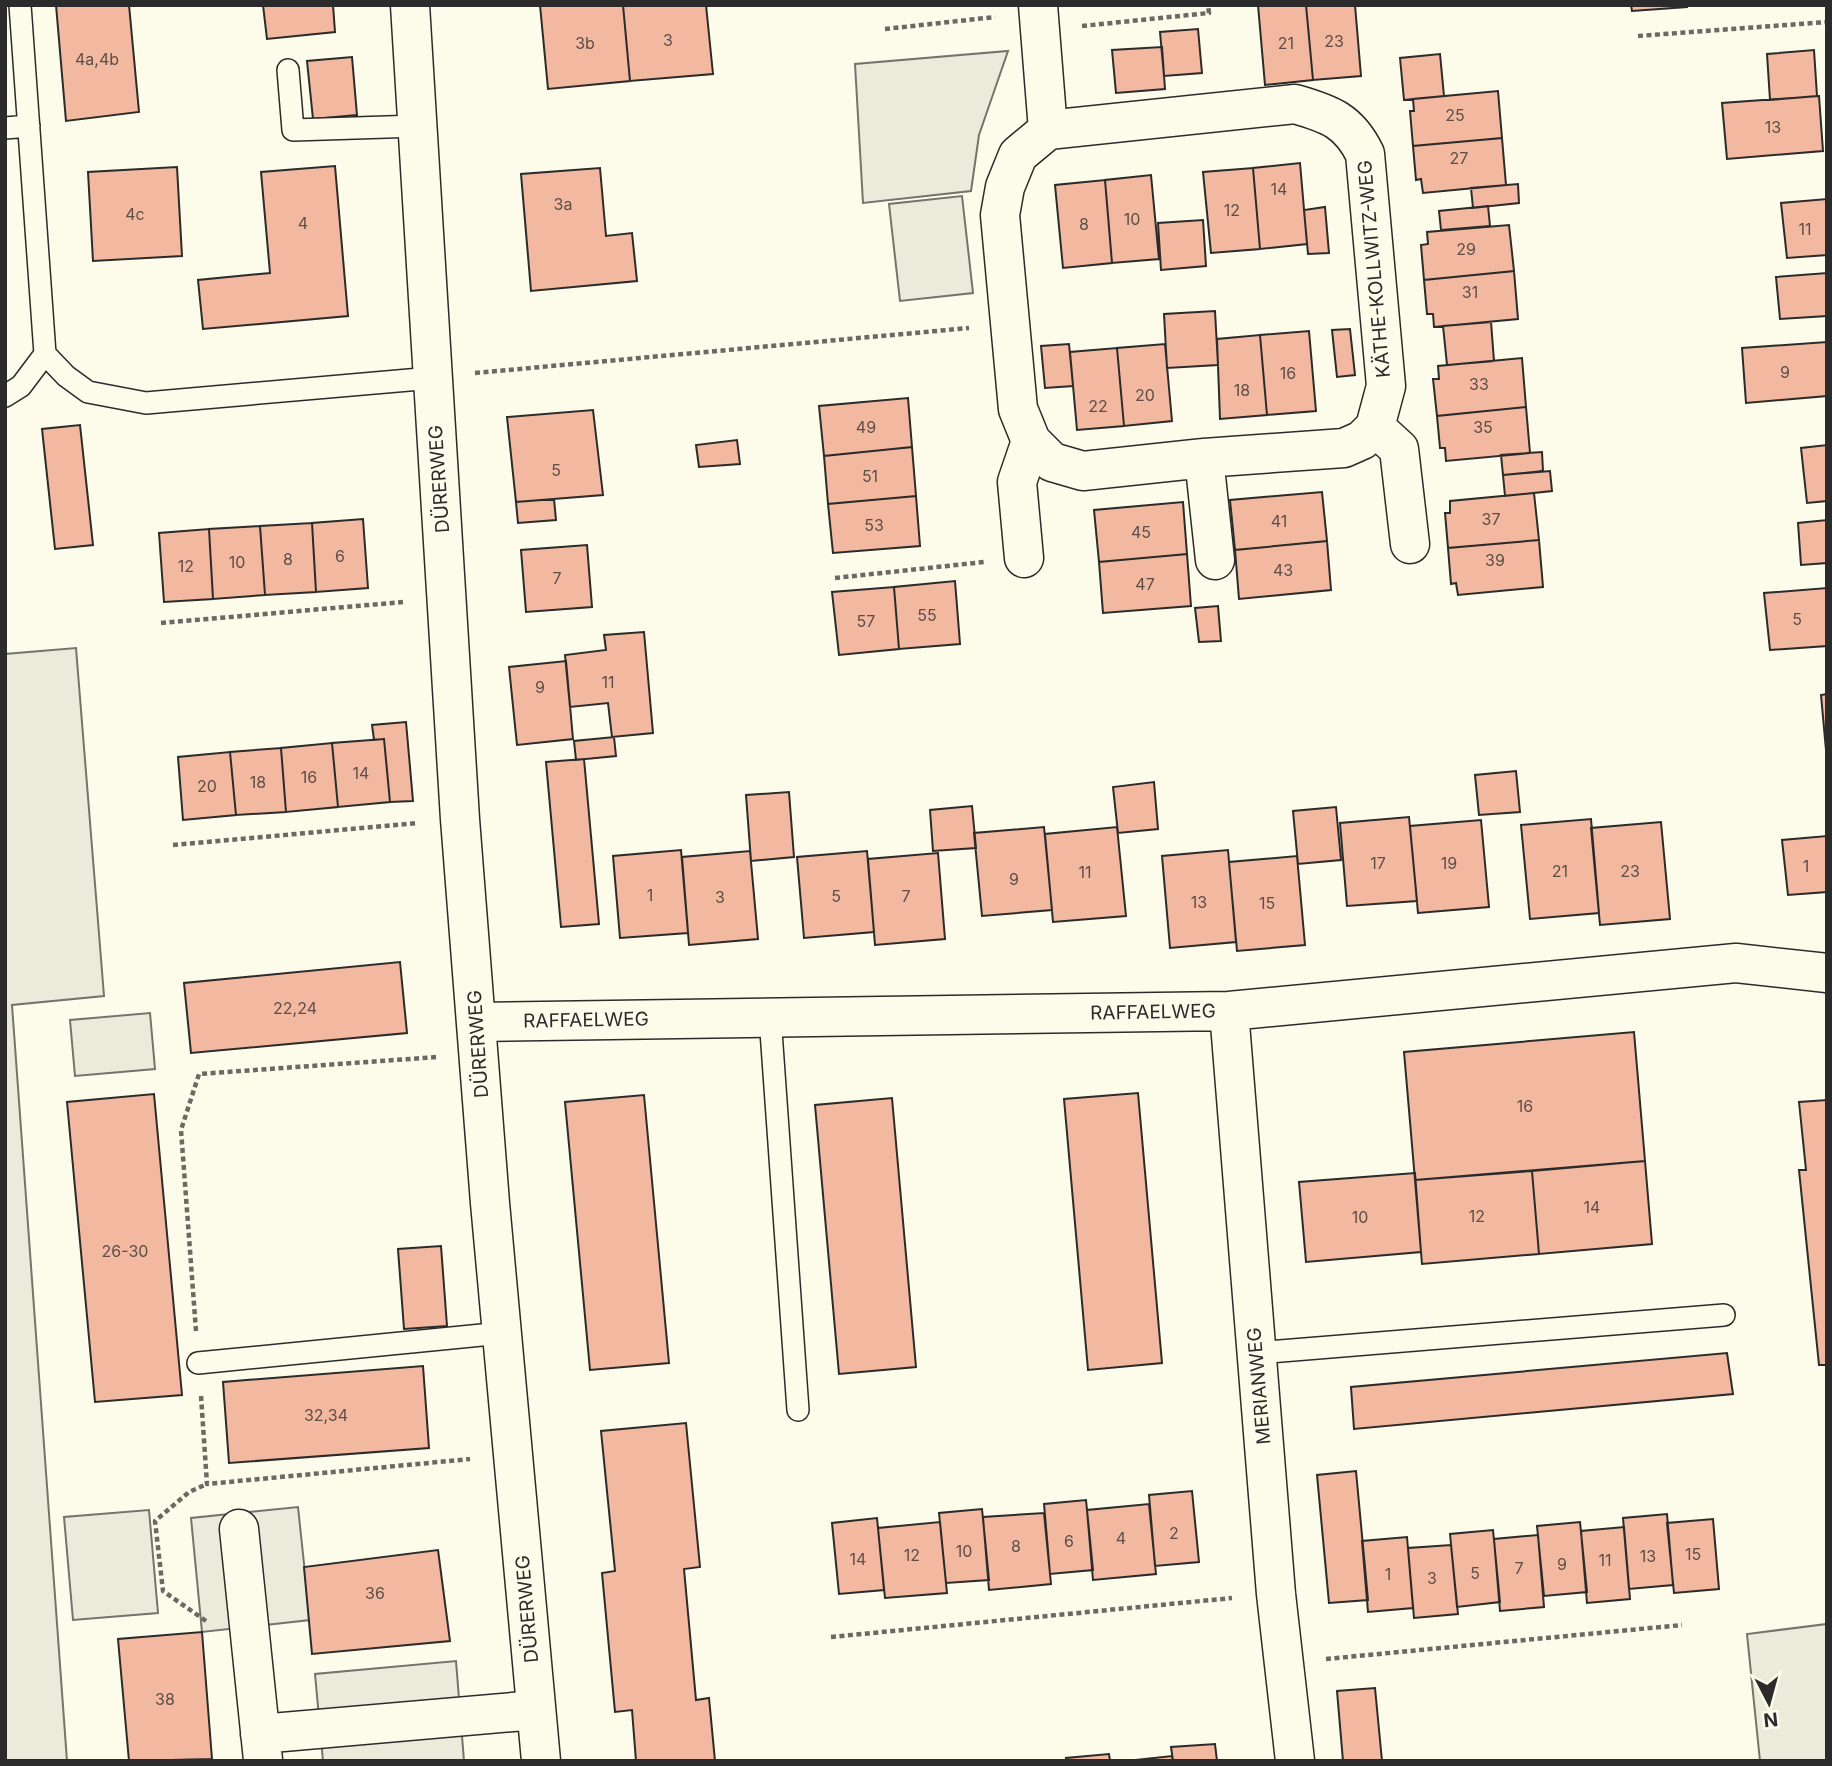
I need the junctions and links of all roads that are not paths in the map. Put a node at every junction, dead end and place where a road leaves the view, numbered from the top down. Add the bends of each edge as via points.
1 (20, 5) edge
2 (410, 5) edge
3 (1039, 16) edge
4 (288, 71) dead end
5 (29, 126) junction
6 (418, 126) junction
7 (5, 128) edge
8 (1048, 130) junction
9 (45, 354) junction
10 (432, 378) junction
11 (5, 396) edge
12 (1374, 427) junction
13 (1031, 441) junction
14 (1205, 458) junction
15 (1410, 544) dead end
16 (1024, 558) road end
17 (1215, 560) dead end
18 (1827, 973) edge
19 (1229, 1011) junction
20 (770, 1017) junction
21 (476, 1021) junction
22 (1724, 1315) dead end
23 (502, 1334) junction
24 (1256, 1353) junction
25 (198, 1363) road end
26 (798, 1410) dead end
27 (239, 1529) dead end
28 (536, 1710) junction
29 (262, 1747) edge
30 (541, 1761) edge
31 (1295, 1761) edge

1 - 5 lane
2 - 6 street, DÜRERWEG
3 - 8 street
4 - 6 lane via 293,130
5 - 7 lane
5 - 9 lane
6 - 10 street, DÜRERWEG
8 - 12 street, KÄTHE-KOLLWITZ-WEG via 1296,104 1342,123 1365,154 1386,386
8 - 13 street via 1018,155 1004,187 1000,215 1018,409
9 - 10 lane via 88,392 146,403
9 - 11 lane via 21,386
10 - 21 street, DÜRERWEG
12 - 14 street via 1362,440 1344,448
12 - 15 street via 1399,449
13 - 14 street via 1052,462 1083,471
13 - 16 street via 1017,482
14 - 17 street
18 - 19 street, RAFFAELWEG via 1736,963
19 - 20 street, RAFFAELWEG
19 - 24 street, MERIANWEG
20 - 21 street, RAFFAELWEG
20 - 26 lane
21 - 23 street, DÜRERWEG
22 - 24 lane
23 - 25 lane
23 - 28 street, DÜRERWEG
24 - 31 street, MERIANWEG
27 - 29 street
28 - 29 street
28 - 30 street, DÜRERWEG

